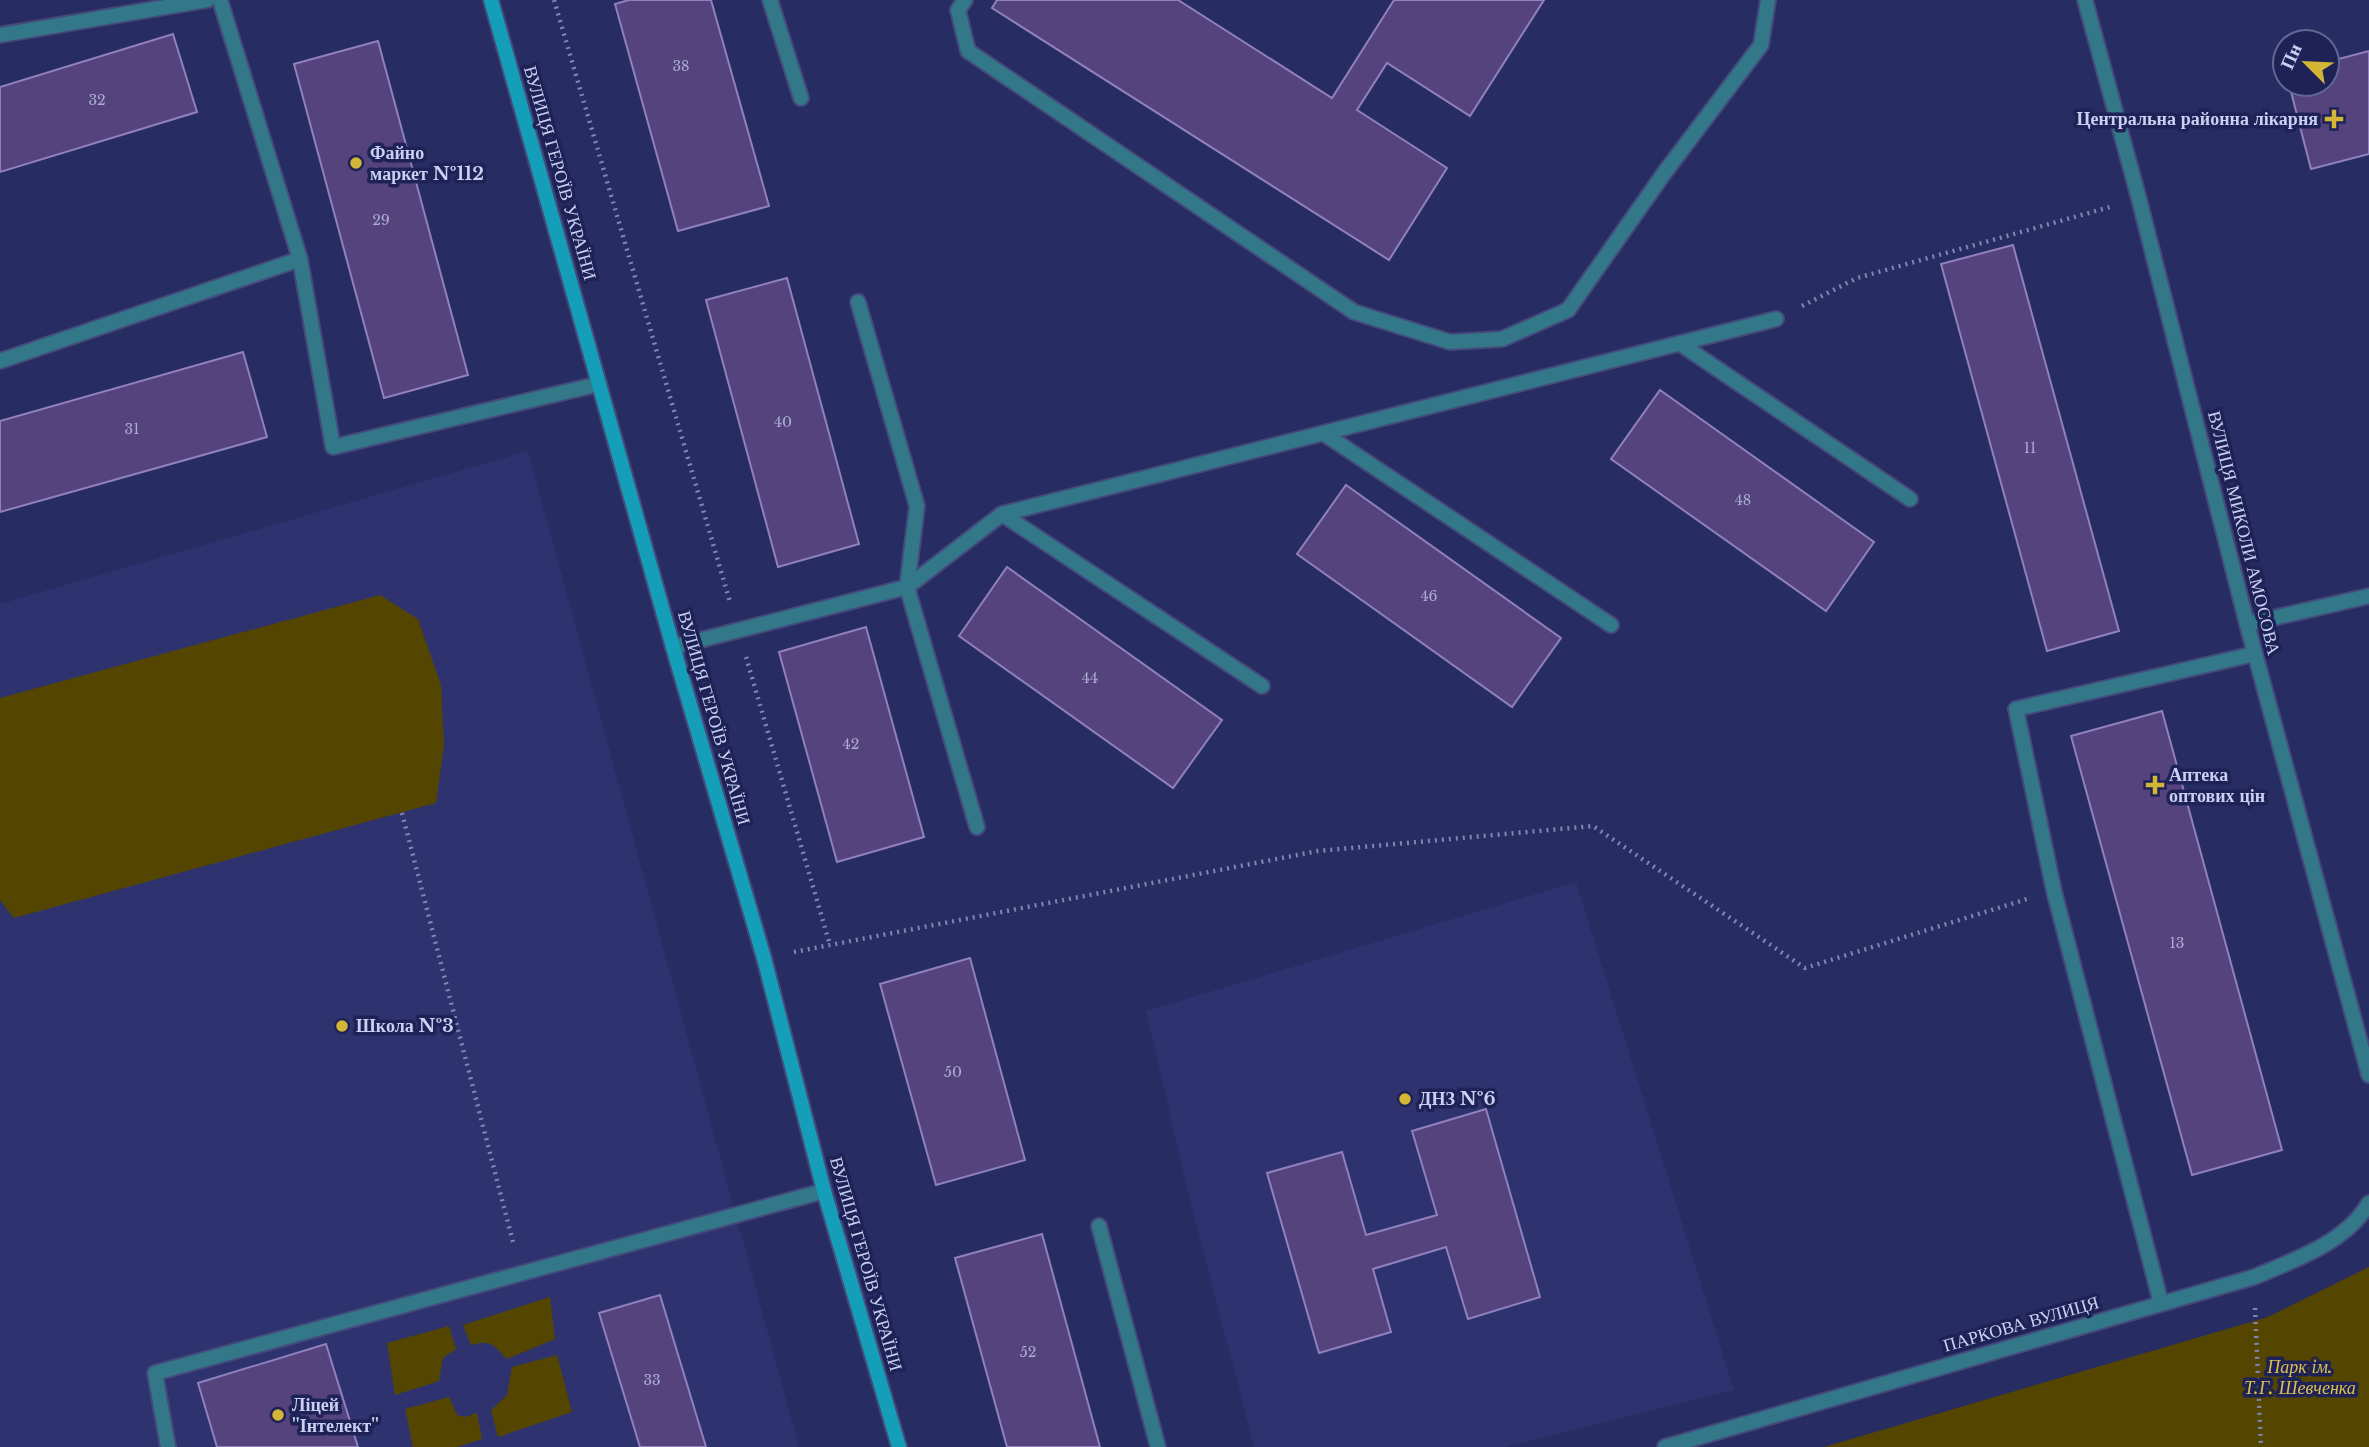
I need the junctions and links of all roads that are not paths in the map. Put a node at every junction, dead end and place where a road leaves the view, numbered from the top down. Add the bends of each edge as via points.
1 (208, 0) edge
2 (220, 0) edge
3 (491, 0) edge
4 (770, 0) edge
5 (965, 0) edge
6 (1768, 0) edge
7 (2085, 0) edge
8 (0, 35) edge
9 (801, 98) dead end
10 (300, 259) junction
11 (858, 302) dead end
12 (1776, 319) road end
13 (1679, 343) junction
14 (0, 362) edge
15 (599, 384) junction
16 (1323, 433) junction
17 (1909, 499) dead end
18 (1002, 514) junction
19 (907, 587) junction
20 (2369, 596) edge
21 (2247, 624) junction
22 (1611, 625) dead end
23 (673, 647) junction
24 (2255, 654) junction
25 (1262, 686) dead end
26 (977, 827) dead end
27 (2369, 1075) edge
28 (824, 1191) junction
29 (2369, 1203) edge
30 (1099, 1226) dead end
31 (2161, 1303) junction
32 (168, 1447) edge
33 (899, 1447) edge
34 (1158, 1447) edge
35 (1665, 1447) edge

1 - 8 street
2 - 10 street
3 - 15 main road, ВУЛИЦЯ ГЕРОЇВ УКРАЇНИ
4 - 9 street
5 - 6 street via 958,10 968,51 1354,312 1450,342 1502,339 1568,310 1761,45
7 - 21 street, ВУЛИЦЯ МИКОЛИ АМОСОВА
10 - 14 street
10 - 15 street via 332,447
11 - 19 street via 917,506
12 - 13 street
13 - 16 street
13 - 17 street
15 - 23 main road, ВУЛИЦЯ ГЕРОЇВ УКРАЇНИ
16 - 18 street
16 - 22 street
18 - 19 street
18 - 25 street
19 - 23 street
19 - 26 street
20 - 21 street
21 - 24 street, ВУЛИЦЯ МИКОЛИ АМОСОВА
23 - 28 main road, ВУЛИЦЯ ГЕРОЇВ УКРАЇНИ via 764,958
24 - 27 street, ВУЛИЦЯ МИКОЛИ АМОСОВА
24 - 31 street via 2016,709 2054,891
28 - 32 street via 155,1373
28 - 33 main road, ВУЛИЦЯ ГЕРОЇВ УКРАЇНИ
29 - 31 street, ПАРКОВА ВУЛИЦЯ via 2360,1218 2315,1251 2254,1277
30 - 34 street
31 - 35 street, ПАРКОВА ВУЛИЦЯ

